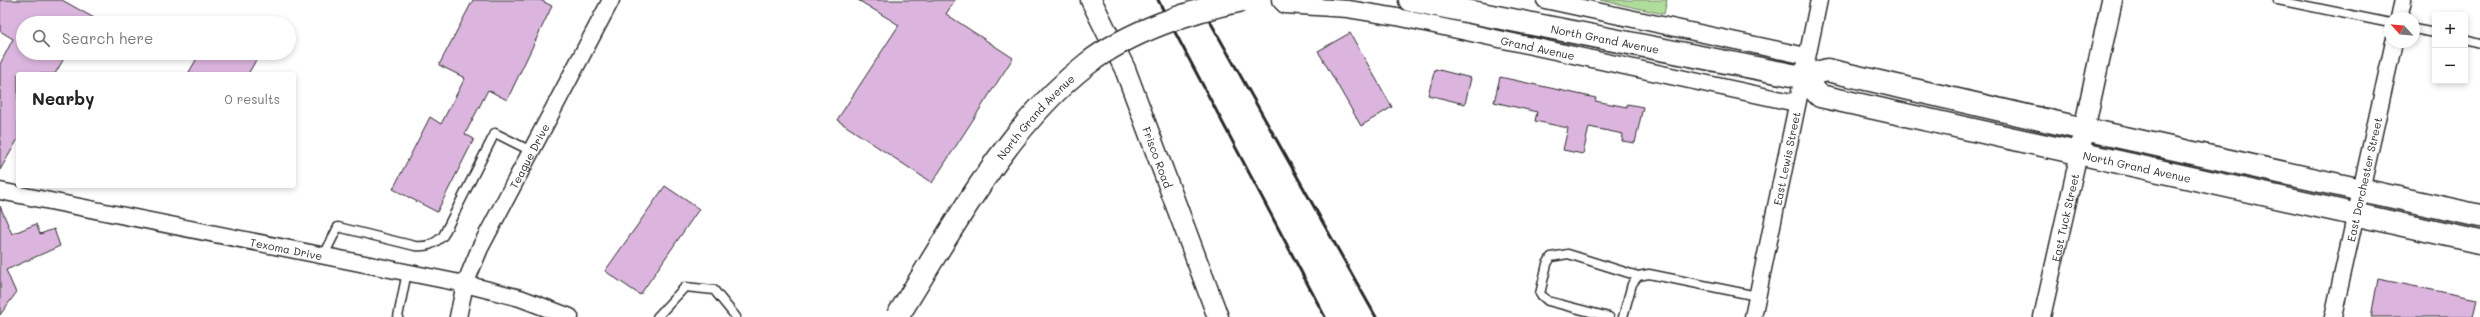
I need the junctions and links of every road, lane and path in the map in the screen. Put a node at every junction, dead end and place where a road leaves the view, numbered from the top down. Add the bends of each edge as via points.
1 (611, 0) edge
2 (1091, 0) edge
3 (1243, 0) edge
4 (1280, 0) edge
5 (1410, 0) edge
6 (1546, 0) edge
7 (1819, 0) edge
8 (2112, 0) edge
9 (2278, 0) edge
10 (2403, 0) edge
11 (2400, 12) edge
12 (2384, 22) edge
13 (2420, 30) edge
14 (2432, 32) edge
15 (2468, 41) edge
16 (2480, 44) edge
17 (2393, 48) edge
18 (1806, 56) junction
19 (1802, 77) junction
20 (1796, 103) junction
21 (2084, 129) junction
22 (531, 151) junction
23 (2079, 154) junction
24 (2361, 190) junction
25 (0, 191) edge
26 (2356, 214) junction
27 (2480, 216) edge
28 (2480, 242) edge
29 (324, 255) junction
30 (407, 272) junction
31 (1638, 276) junction
32 (465, 284) junction
33 (1757, 296) junction
34 (398, 317) edge
35 (458, 317) edge
36 (570, 317) edge
37 (657, 317) edge
38 (736, 317) edge
39 (897, 317) edge
40 (1218, 317) edge
41 (1609, 317) edge
42 (1623, 317) edge
43 (1752, 317) edge
44 (2042, 317) edge
45 (2333, 317) edge

1 - 22 street, Teague Drive
2 - 40 street, Frisco Road via 1124,69
3 - 39 main road, North Grand Avenue, bridge via 1205,7 1140,33 1088,63 1050,97 1017,132
4 - 20 street, Grand Avenue via 1285,5 1348,9 1397,17
5 - 19 main road, North Grand Avenue
6 - 18 street
7 - 18 street, East Lewis Street
8 - 21 street, East Tuck Street
9 - 12 lane
10 - 11 street
13 - 14 lane
15 - 16 lane
17 - 24 street, East Dorchester Street
18 - 19 street, East Lewis Street
19 - 20 street, East Lewis Street
19 - 21 main road, North Grand Avenue via 1827,70
19 - 23 main road, North Grand Avenue via 1820,96
20 - 33 street, East Lewis Street
21 - 23 street, East Tuck Street
21 - 24 main road, North Grand Avenue
22 - 29 lane via 495,133 443,236 436,243 427,247 415,246 338,228
22 - 32 street, Teague Drive via 480,248
23 - 26 main road, North Grand Avenue
23 - 44 street, East Tuck Street
24 - 26 street, East Dorchester Street
24 - 27 main road, North Grand Avenue
25 - 29 street, Texoma Drive
26 - 28 main road, North Grand Avenue
26 - 45 street, East Dorchester Street
29 - 30 street, Texoma Drive
30 - 32 street, Texoma Drive
30 - 34 lane
31 - 33 lane via 1649,274
31 - 41 lane via 1568,254 1551,256 1540,294 1548,301
31 - 42 lane via 1632,284
32 - 35 street, Teague Drive
32 - 36 street, Texoma Drive via 520,298
33 - 43 street, East Lewis Street
37 - 38 lane via 685,287 714,290

